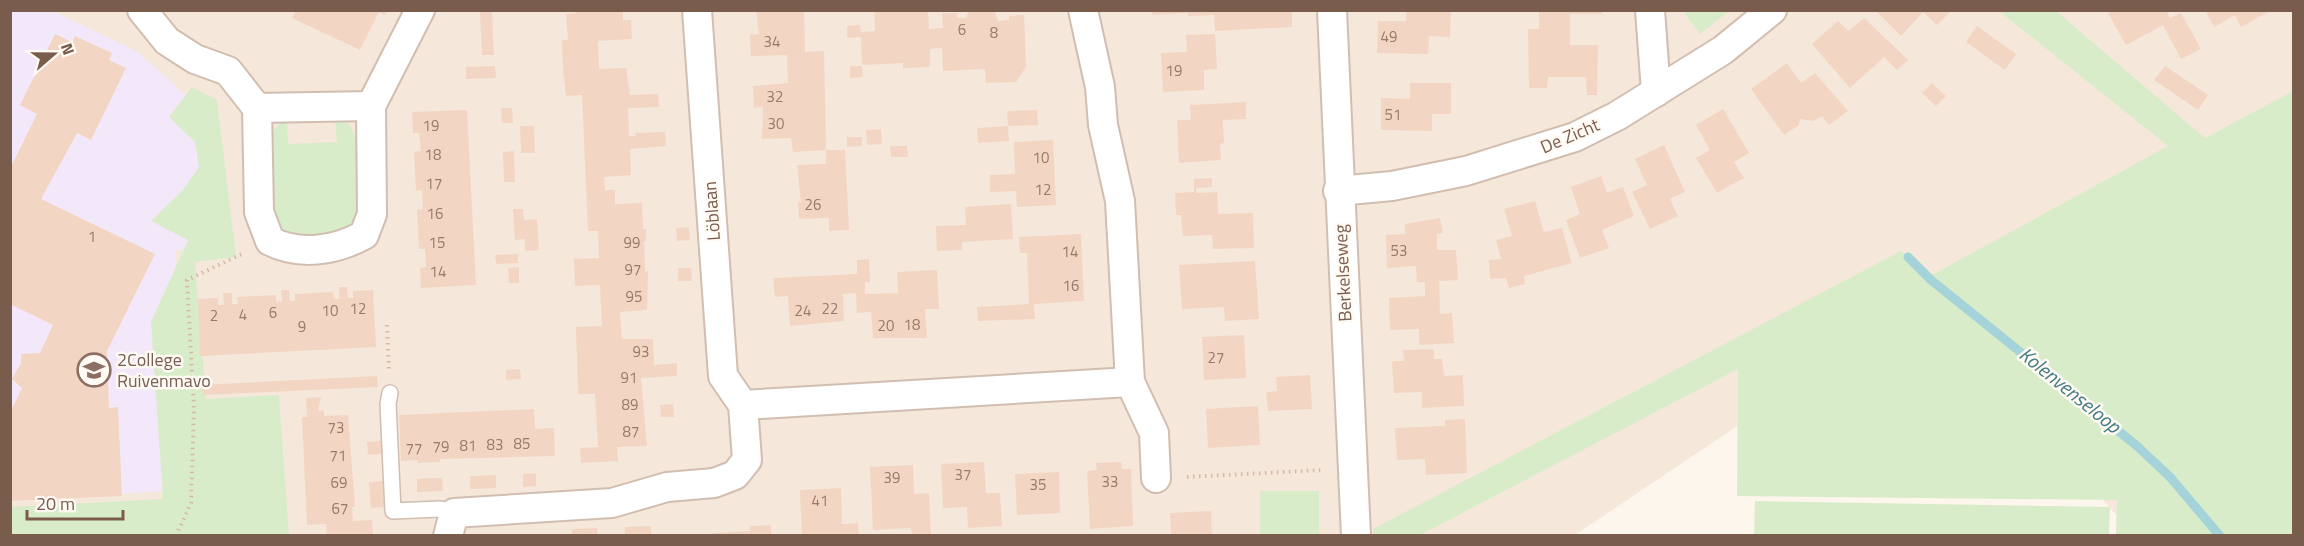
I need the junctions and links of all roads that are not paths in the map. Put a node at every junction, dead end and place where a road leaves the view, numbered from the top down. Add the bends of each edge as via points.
1 (142, 10) edge
2 (420, 10) edge
3 (697, 10) edge
4 (1083, 10) edge
5 (1332, 10) edge
6 (1650, 10) edge
7 (1773, 10) edge
8 (1656, 92) junction
9 (371, 106) junction
10 (256, 108) junction
11 (1338, 191) junction
12 (1130, 382) junction
13 (390, 393) road end
14 (743, 405) junction
15 (1156, 478) road end
16 (451, 524) edge
17 (1356, 536) edge

1 - 10 street via 167,41 195,59 228,71
2 - 9 street
3 - 14 street, Löblaan via 723,376
4 - 12 street via 1100,87 1102,124 1120,201
5 - 11 street, Berkelseweg
6 - 8 street
7 - 8 street, De Zicht via 1723,51
8 - 11 street, De Zicht via 1575,137 1516,158 1392,186
9 - 10 street
9 - 10 street via 372,214 364,235 342,247 288,250 270,241 259,212
11 - 17 street, Berkelseweg
12 - 14 street
12 - 15 street via 1154,433
13 - 16 lane via 393,511 440,509
14 - 16 street via 747,459 735,475 714,483 667,487 612,503

